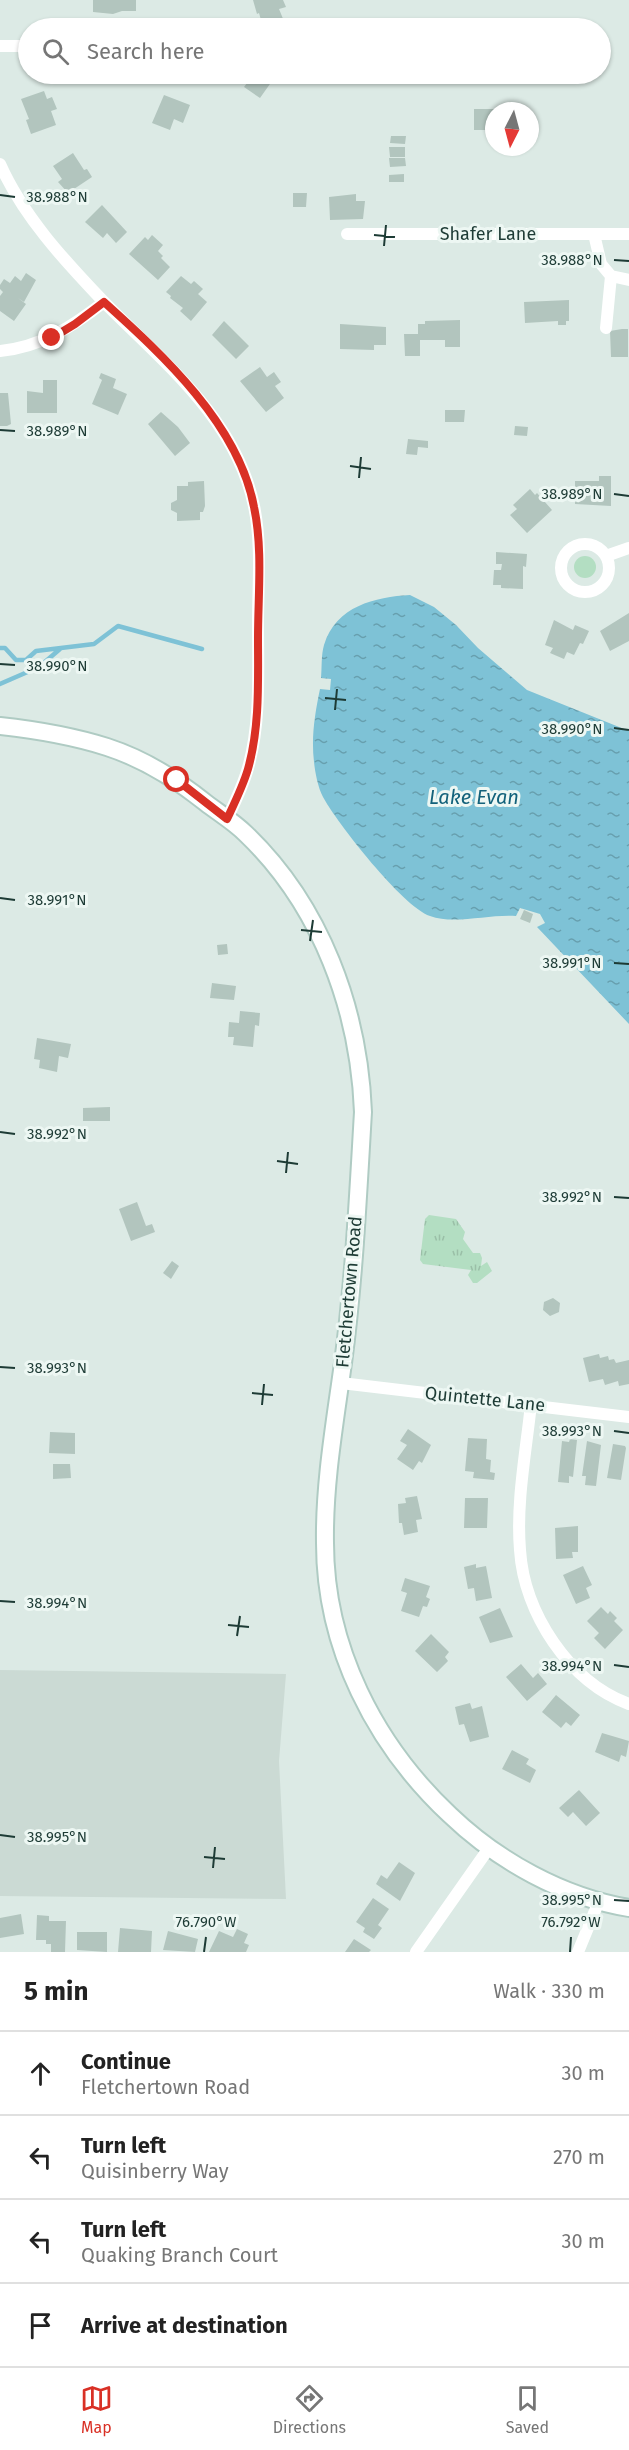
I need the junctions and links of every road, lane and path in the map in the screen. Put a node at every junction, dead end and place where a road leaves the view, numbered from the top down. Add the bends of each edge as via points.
1 (0, 46) edge
2 (18, 46) edge
3 (0, 164) edge
4 (347, 234) dead end
5 (594, 234) junction
6 (629, 234) edge
7 (611, 276) junction
8 (629, 280) edge
9 (104, 302) junction
10 (606, 328) dead end
11 (0, 351) edge
12 (629, 548) edge
13 (606, 556) junction
14 (0, 726) edge
15 (227, 819) junction
16 (341, 1383) junction
17 (531, 1404) junction
18 (629, 1417) edge
19 (629, 1704) edge
20 (489, 1848) junction
21 (599, 1901) junction
22 (629, 1908) edge
23 (416, 1952) edge
24 (578, 1952) edge

1 - 2 street
3 - 9 street via 35,224
4 - 5 street, Shafer Lane
5 - 6 street, Shafer Lane
5 - 7 street via 601,264
7 - 8 street
7 - 10 street
9 - 11 street via 52,338
9 - 15 street via 174,370 227,437 254,506 258,537 258,700 248,771
12 - 13 street
13 - 13 street via 591,545 572,548 561,563 564,581 580,592 598,589 609,574
14 - 15 street, Fletchertown Road via 57,734 110,748 177,780
15 - 16 street, Fletchertown Road via 262,851 305,909 342,988 357,1047 363,1112
16 - 17 street, Quintette Lane
16 - 20 street, Fletchertown Road via 325,1543 328,1592 343,1653 362,1698 399,1760 430,1797
17 - 18 street, Quintette Lane
17 - 19 street via 519,1523 526,1584 547,1632 572,1666
20 - 21 street, Fletchertown Road via 523,1869
20 - 23 street
21 - 22 street, Fletchertown Road
21 - 24 street

